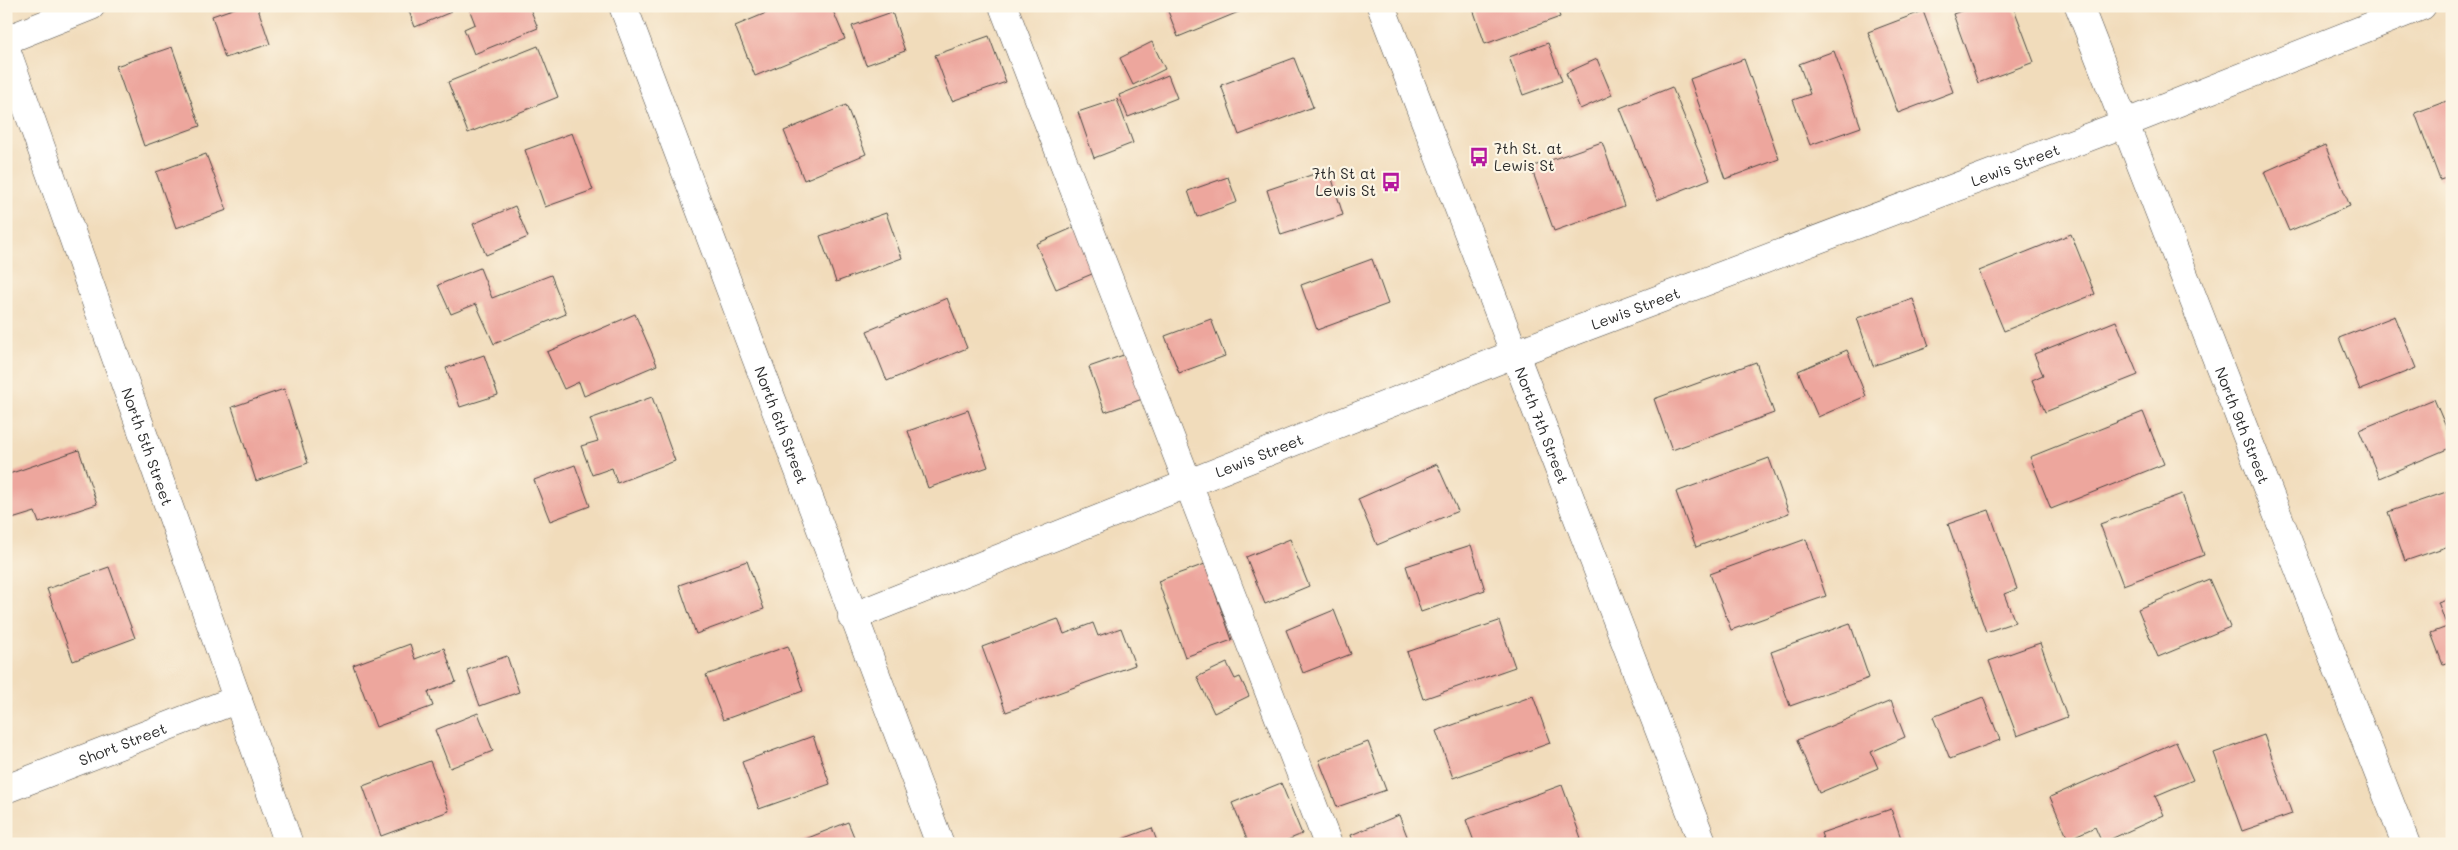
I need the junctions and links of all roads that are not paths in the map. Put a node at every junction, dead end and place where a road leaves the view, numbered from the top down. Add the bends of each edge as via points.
1 (90, 6) edge
2 (623, 6) edge
3 (1003, 6) edge
4 (1381, 6) edge
5 (2079, 6) edge
6 (2422, 6) edge
7 (6, 40) edge
8 (6, 49) edge
9 (2126, 124) junction
10 (1514, 354) junction
11 (1189, 483) junction
12 (852, 616) junction
13 (238, 699) junction
14 (6, 790) edge
15 (289, 844) edge
16 (940, 844) edge
17 (1328, 844) edge
18 (1703, 844) edge
19 (2406, 844) edge

1 - 7 street
2 - 12 street, North 6th Street
3 - 11 street
4 - 10 street, North 7th Street
5 - 9 street, North 9th Street
6 - 9 street, Lewis Street
8 - 13 street, North 5th Street
9 - 10 street, Lewis Street
9 - 19 street, North 9th Street
10 - 11 street, Lewis Street
10 - 18 street, North 7th Street
11 - 12 street, Lewis Street
11 - 17 street
12 - 16 street, North 6th Street
13 - 14 street, Short Street
13 - 15 street, North 5th Street

